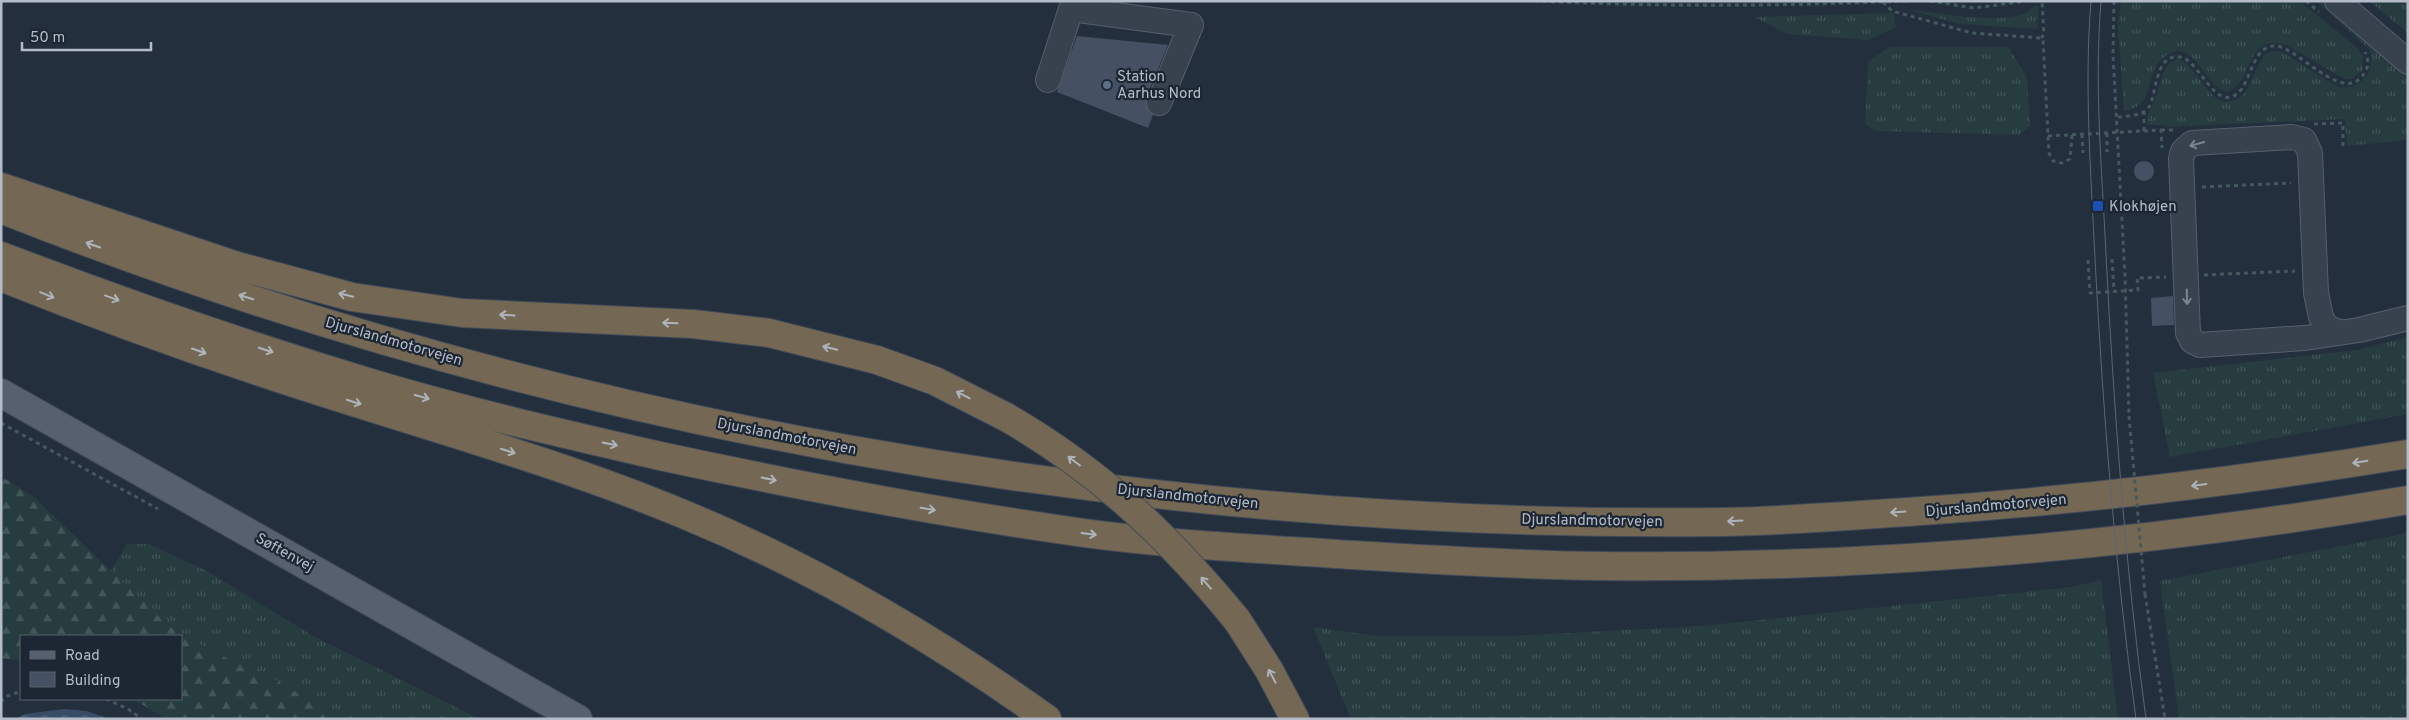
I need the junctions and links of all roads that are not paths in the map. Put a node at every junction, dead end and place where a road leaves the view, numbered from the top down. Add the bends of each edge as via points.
1 (2329, 8) edge
2 (1147, 10) edge
3 (2408, 62) edge
4 (1048, 80) dead end
5 (1159, 103) dead end
6 (1, 182) edge
7 (1, 187) edge
8 (47, 202) junction
9 (1, 209) edge
10 (1, 256) edge
11 (1, 277) edge
12 (2408, 318) edge
13 (2340, 332) junction
14 (1, 393) edge
15 (2408, 454) edge
16 (2408, 500) edge
17 (576, 717) edge
18 (1047, 719) edge
19 (1295, 719) edge

1 - 3 lane
2 - 4 lane via 1071,9
2 - 5 lane via 1191,25
6 - 8 highway
7 - 8 highway
19 -> 8 highway, bridge via 1237,620 1170,543 1121,497 1050,442 935,381 877,360 769,332 693,324 462,313 352,297 237,266
15 -> 9 highway, Djurslandmotorvejen via 2165,489 2022,504 1726,522 1450,516 1235,502 1089,486 771,435 551,386 232,292
10 -> 16 highway via 185,323 305,362 553,432 762,478 1089,534 1232,547 1457,561 1597,566 1726,565 1867,560 2169,535
11 -> 18 highway via 179,344 557,467 684,514 848,593 935,643
12 - 13 lane
13 -> 13 lane via 2327,328 2316,292 2310,153 2304,140 2292,137 2192,143 2183,150 2188,332 2192,341 2200,345 2292,339
14 - 17 main road, Søftenvej

